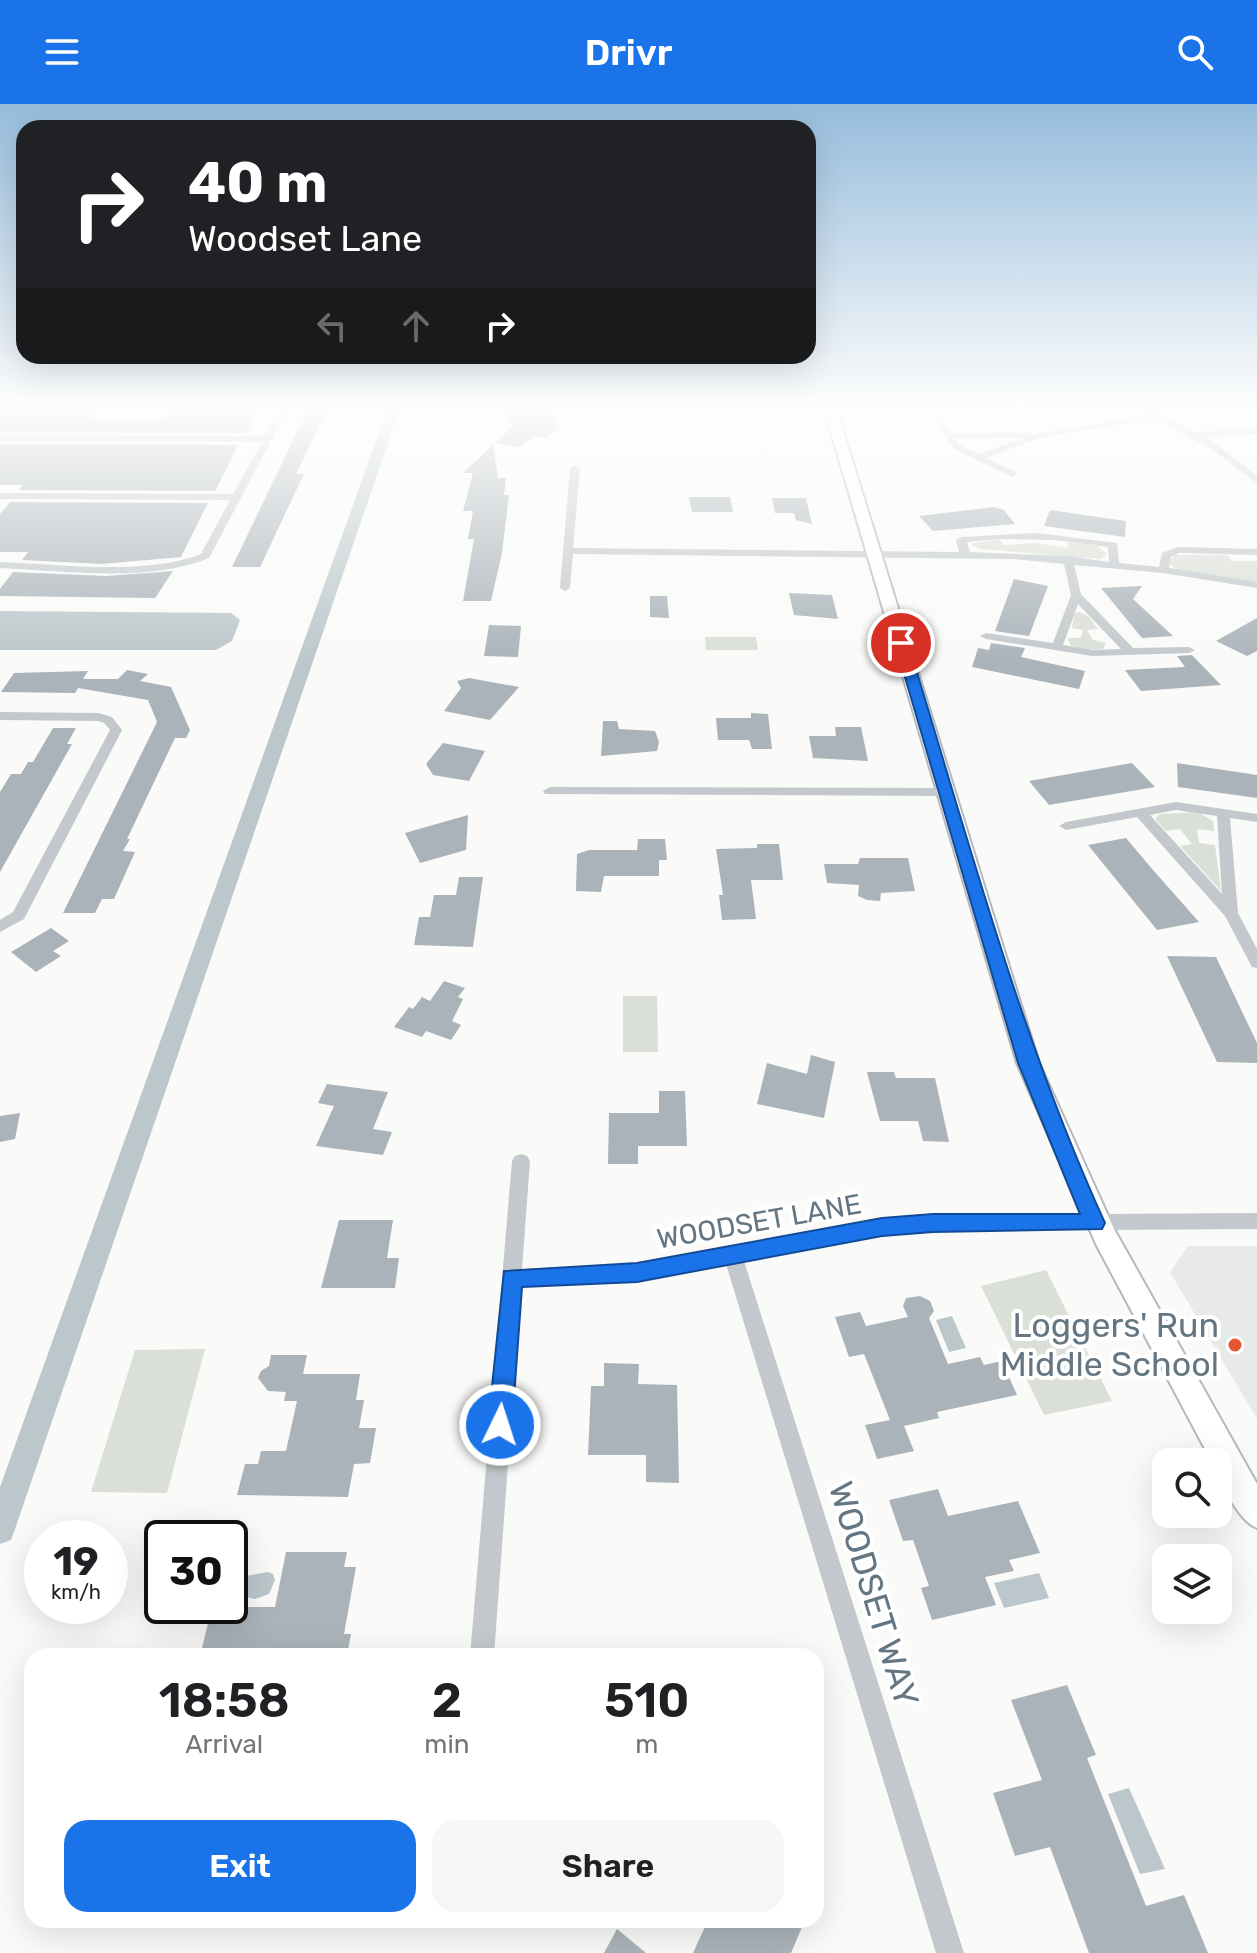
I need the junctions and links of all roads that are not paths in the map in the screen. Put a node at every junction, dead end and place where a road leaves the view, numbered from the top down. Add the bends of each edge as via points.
1 (240, 491) edge
2 (573, 491) edge
3 (855, 491) edge
4 (0, 496) edge
5 (237, 497) junction
6 (568, 551) junction
7 (1257, 552) edge
8 (874, 554) junction
9 (965, 554) junction
10 (1068, 559) junction
11 (0, 565) edge
12 (1114, 565) junction
13 (1163, 570) junction
14 (1257, 585) edge
15 (565, 588) dead end
16 (1076, 595) junction
17 (986, 636) dead end
18 (1056, 649) junction
19 (1189, 650) dead end
20 (1130, 652) junction
21 (0, 716) edge
22 (550, 791) dead end
23 (946, 792) junction
24 (1140, 812) junction
25 (1223, 813) junction
26 (1257, 818) edge
27 (1066, 826) dead end
28 (1231, 913) junction
29 (0, 927) edge
30 (1257, 963) edge
31 (521, 1161) dead end
32 (1257, 1221) edge
33 (1095, 1223) junction
34 (733, 1255) junction
35 (512, 1278) junction
36 (1257, 1513) edge
37 (483, 1648) edge
38 (950, 1953) edge

1 - 5 street
2 - 6 street
3 - 8 street
4 - 5 street
5 - 11 street via 205,556 196,561 171,567
6 - 8 street
6 - 15 street
7 - 13 street via 1178,550 1166,555
8 - 9 street
8 - 23 street
9 - 10 street
9 - 12 street via 961,540 1045,534 1113,545
10 - 12 street
10 - 16 street
12 - 13 street
13 - 14 street
16 - 18 street
16 - 20 street
17 - 18 street
18 - 20 street
19 - 20 street
21 - 29 street via 99,717 116,730 19,915
22 - 23 street
23 - 33 street via 1028,1063
24 - 25 street via 1176,806
24 - 27 street
24 - 28 street
25 - 26 street
25 - 28 street
28 - 30 street
31 - 35 street
32 - 33 street, WOODSET LANE
33 - 34 street, WOODSET LANE via 895,1226
33 - 36 street
34 - 35 street, WOODSET LANE via 637,1272
34 - 38 street, WOODSET WAY
35 - 37 street

